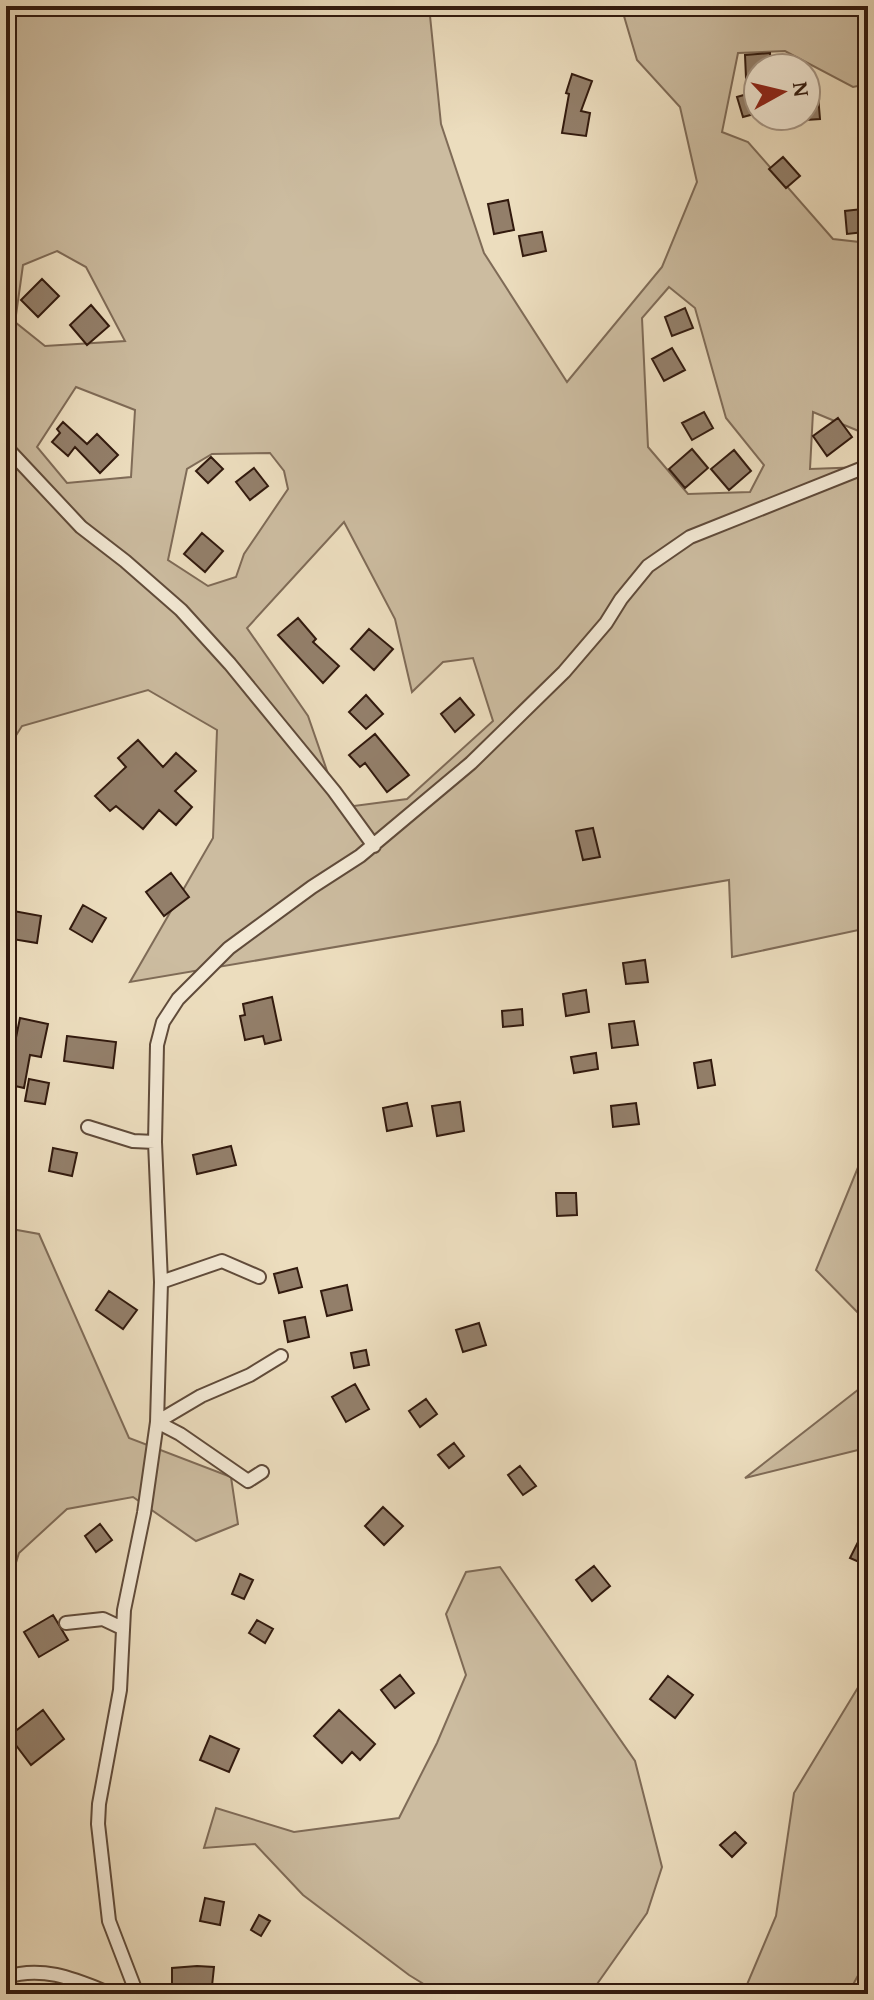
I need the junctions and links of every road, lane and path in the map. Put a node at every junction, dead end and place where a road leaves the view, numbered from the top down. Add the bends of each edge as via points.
1 (6, 447) edge
2 (868, 466) edge
3 (374, 846) junction
4 (88, 1127) dead end
5 (155, 1142) junction
6 (259, 1277) dead end
7 (161, 1282) junction
8 (281, 1356) dead end
9 (157, 1422) junction
10 (262, 1472) dead end
11 (66, 1623) dead end
12 (122, 1628) junction
13 (6, 1977) edge
14 (111, 1994) edge
15 (137, 1994) edge

1 - 3 street via 81,527 170,600 220,653
2 - 3 street via 667,551 635,580 555,682
3 - 5 street via 229,948 169,1010 157,1045
4 - 5 street
5 - 7 street
6 - 7 street via 222,1261
7 - 9 street
8 - 9 street
9 - 10 street via 248,1481
9 - 12 street
11 - 12 street via 103,1619
12 - 15 street via 120,1690 98,1824 109,1921
13 - 14 street via 30,1972 61,1975

